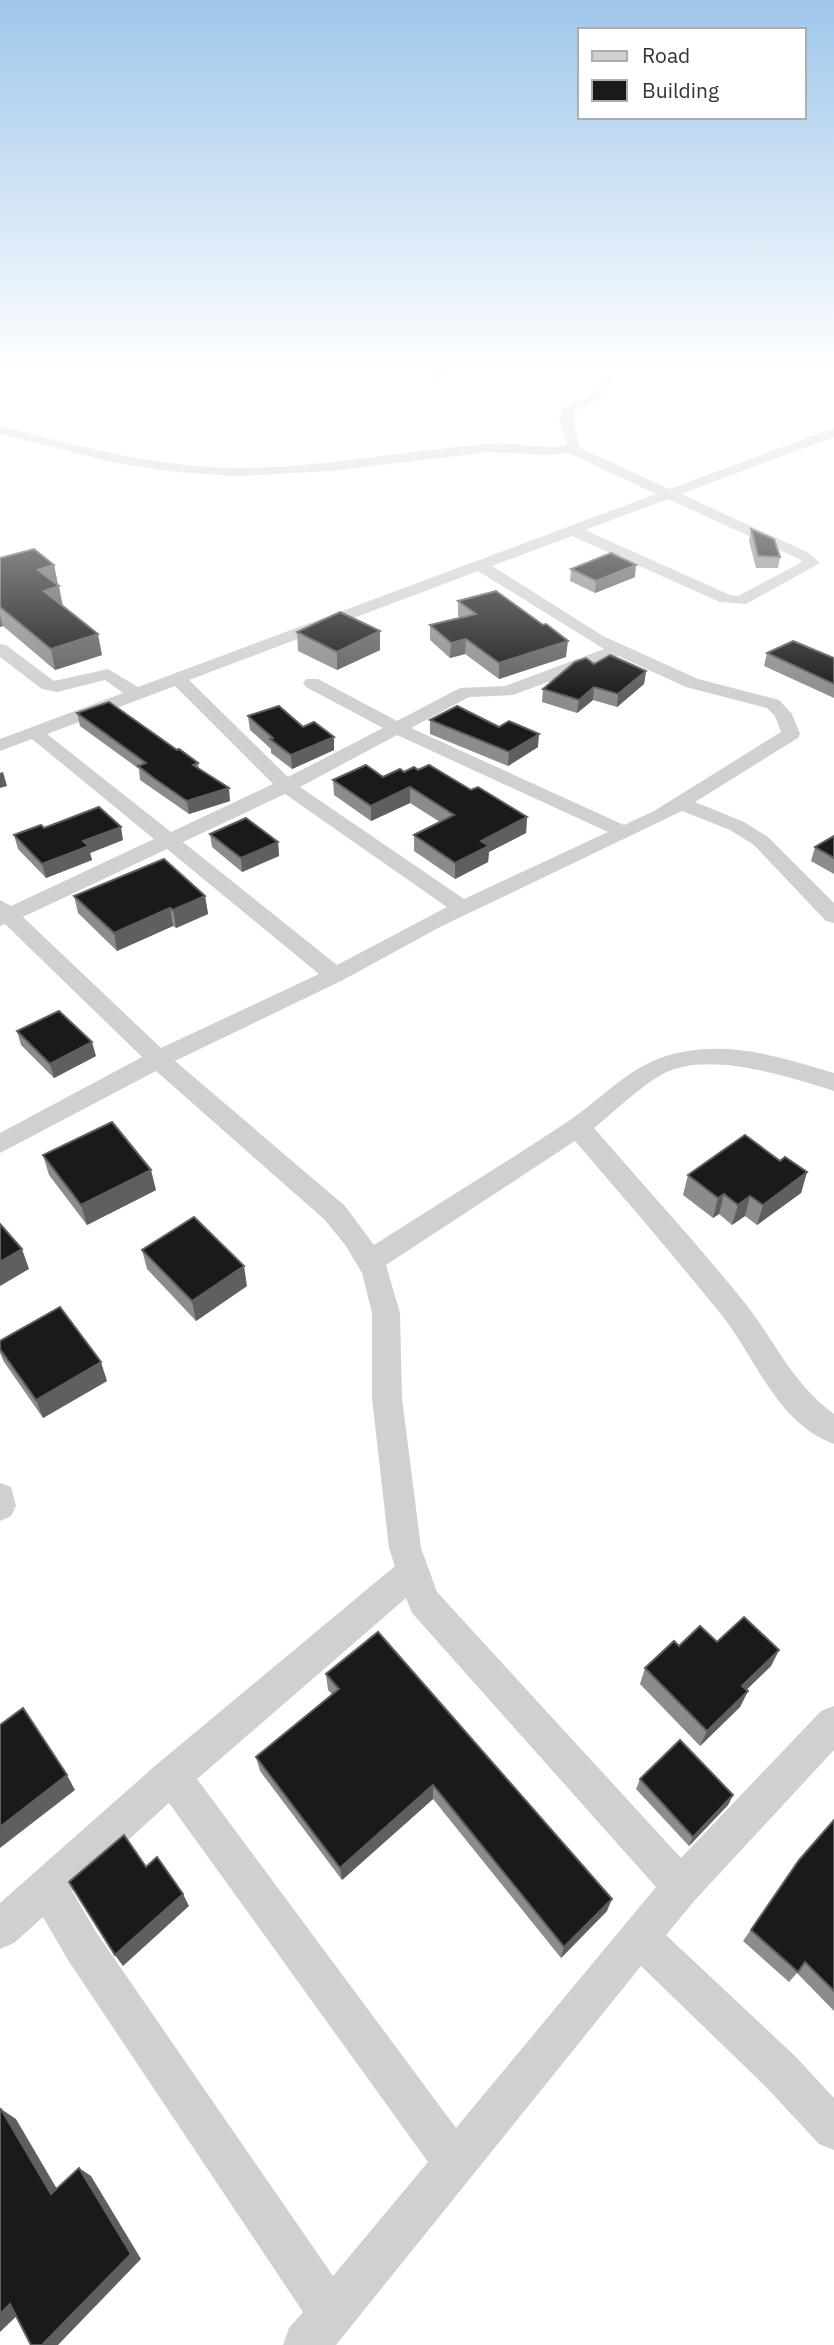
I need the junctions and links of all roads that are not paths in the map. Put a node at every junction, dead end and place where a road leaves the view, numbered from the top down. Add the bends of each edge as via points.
1 (641, 482) edge
2 (700, 482) edge
3 (667, 495) junction
4 (572, 530) junction
5 (480, 565) junction
6 (0, 649) edge
7 (618, 650) junction
8 (179, 680) junction
9 (312, 683) dead end
10 (138, 695) junction
11 (396, 728) junction
12 (34, 732) junction
13 (0, 745) edge
14 (286, 786) junction
15 (680, 803) junction
16 (624, 832) junction
17 (168, 841) junction
18 (463, 907) junction
19 (3, 914) edge
20 (834, 916) edge
21 (335, 975) junction
22 (158, 1059) junction
23 (829, 1085) edge
24 (578, 1127) junction
25 (0, 1144) edge
26 (369, 1262) junction
27 (834, 1431) edge
28 (0, 1497) edge
29 (0, 1506) edge
30 (413, 1572) junction
31 (834, 1724) edge
32 (169, 1778) junction
33 (47, 1886) junction
34 (681, 1886) junction
35 (0, 1929) edge
36 (639, 1937) junction
37 (834, 2129) edge
38 (455, 2163) junction
39 (319, 2330) edge

1 - 3 street
2 - 3 street
3 - 4 street
3 - 4 street via 812,563 740,601 726,599
4 - 5 street
5 - 7 street
5 - 8 street
6 - 10 street via 48,684 64,687 107,674
7 - 11 street via 507,691 466,692
7 - 15 street via 692,683 759,698 783,714 791,734
8 - 10 street
8 - 14 street
9 - 11 street
10 - 12 street
11 - 14 street
11 - 16 street
12 - 13 street
12 - 17 street
14 - 17 street
14 - 18 street
15 - 16 street
15 - 20 street via 761,841
16 - 18 street
17 - 19 street
17 - 21 street
18 - 21 street
19 - 22 street
21 - 22 street
22 - 25 street
22 - 26 street via 335,1213
23 - 24 street via 777,1065 722,1056 687,1059 654,1068
24 - 26 street
24 - 27 street via 733,1308 803,1408
26 - 30 street via 386,1313 387,1398 405,1548
28 - 29 street
30 - 32 street
30 - 34 street via 424,1602
31 - 34 street
32 - 33 street
32 - 38 street
33 - 35 street
33 - 39 street
34 - 36 street
36 - 37 street
36 - 38 street
38 - 39 street

